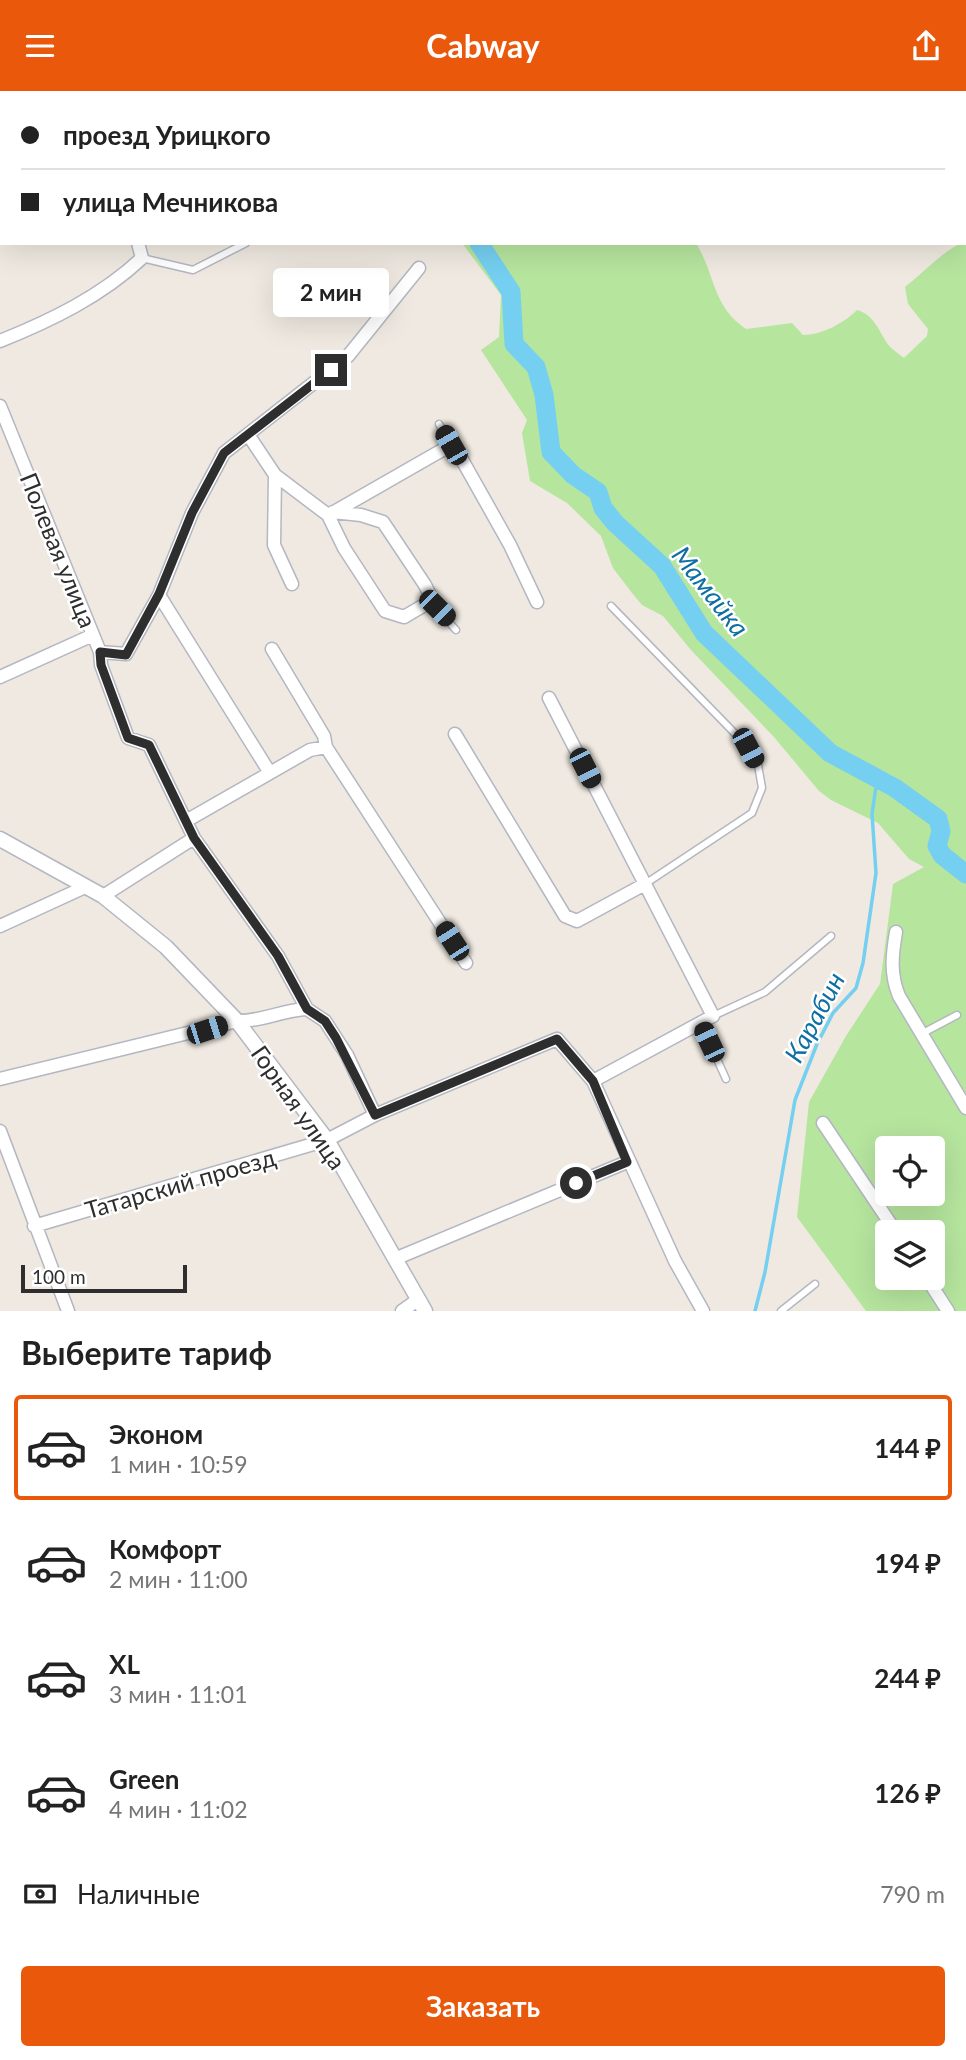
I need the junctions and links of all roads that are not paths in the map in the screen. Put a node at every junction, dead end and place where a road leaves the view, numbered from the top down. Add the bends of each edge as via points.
1 (139, 245) edge
2 (242, 245) edge
3 (142, 258) junction
4 (419, 268) dead end
5 (0, 341) edge
6 (0, 406) edge
7 (439, 424) dead end
8 (249, 436) junction
9 (451, 445) junction
10 (275, 475) junction
11 (330, 514) junction
12 (292, 585) dead end
13 (159, 594) junction
14 (537, 602) dead end
15 (426, 604) junction
16 (611, 606) dead end
17 (456, 630) dead end
18 (93, 635) junction
19 (272, 649) dead end
20 (100, 652) junction
21 (0, 677) edge
22 (549, 698) dead end
23 (455, 734) dead end
24 (326, 747) junction
25 (270, 773) junction
26 (186, 821) junction
27 (194, 838) junction
28 (0, 839) edge
29 (645, 884) junction
30 (85, 887) junction
31 (103, 897) junction
32 (0, 926) edge
33 (896, 932) dead end
34 (831, 936) dead end
35 (466, 963) dead end
36 (307, 1009) junction
37 (957, 1015) dead end
38 (713, 1016) junction
39 (237, 1021) junction
40 (701, 1024) junction
41 (922, 1034) junction
42 (0, 1079) edge
43 (726, 1079) dead end
44 (593, 1081) junction
45 (966, 1108) edge
46 (375, 1115) junction
47 (823, 1123) dead end
48 (0, 1131) edge
49 (327, 1140) junction
50 (627, 1162) junction
51 (888, 1220) edge
52 (34, 1226) junction
53 (397, 1258) junction
54 (815, 1284) dead end
55 (934, 1290) edge
56 (422, 1305) edge
57 (68, 1311) edge
58 (404, 1311) edge
59 (703, 1311) edge
60 (781, 1311) edge
61 (948, 1311) edge

1 - 3 street
2 - 3 lane via 193,270
3 - 5 street via 51,321
4 - 8 street via 348,356
6 - 18 street, Полевая улица
7 - 9 lane
8 - 10 street
8 - 13 street via 224,453 192,513
9 - 11 street
9 - 14 street via 510,545
10 - 11 street
10 - 12 street via 274,545
11 - 15 street via 361,515 383,522 425,585 430,595
11 - 15 street via 344,548 385,611 404,617
13 - 20 street via 126,655
13 - 25 street
15 - 17 lane via 437,608
16 - 29 lane via 748,748 758,765 762,787 752,813
18 - 20 street, Полевая улица
18 - 21 street
19 - 24 street via 324,736
20 - 26 street, Полевая улица via 128,738 149,745
22 - 29 street
23 - 29 street via 565,916 576,921
24 - 25 street via 310,750
24 - 35 street
25 - 26 street
26 - 27 street, Полевая улица
27 - 31 street
27 - 36 street, Полевая улица via 278,956
28 - 30 street, Горная улица
29 - 38 street
30 - 31 street, Горная улица
30 - 32 street
31 - 39 street, Горная улица via 166,947
33 - 41 street via 893,980
34 - 38 lane via 765,992
36 - 39 street
36 - 46 street, Полевая улица via 325,1021
37 - 41 lane
38 - 40 street
39 - 42 street
39 - 49 street, Горная улица
40 - 43 lane
40 - 44 street
41 - 45 street
44 - 46 street, Татарский проезд via 557,1039
44 - 50 street
46 - 49 street, Татарский проезд
47 - 51 street
48 - 52 street
49 - 52 street, Татарский проезд
49 - 53 street, Горная улица
50 - 53 street
50 - 59 street
52 - 57 street
53 - 56 street, Горная улица
54 - 60 lane
55 - 61 street
56 - 58 street

